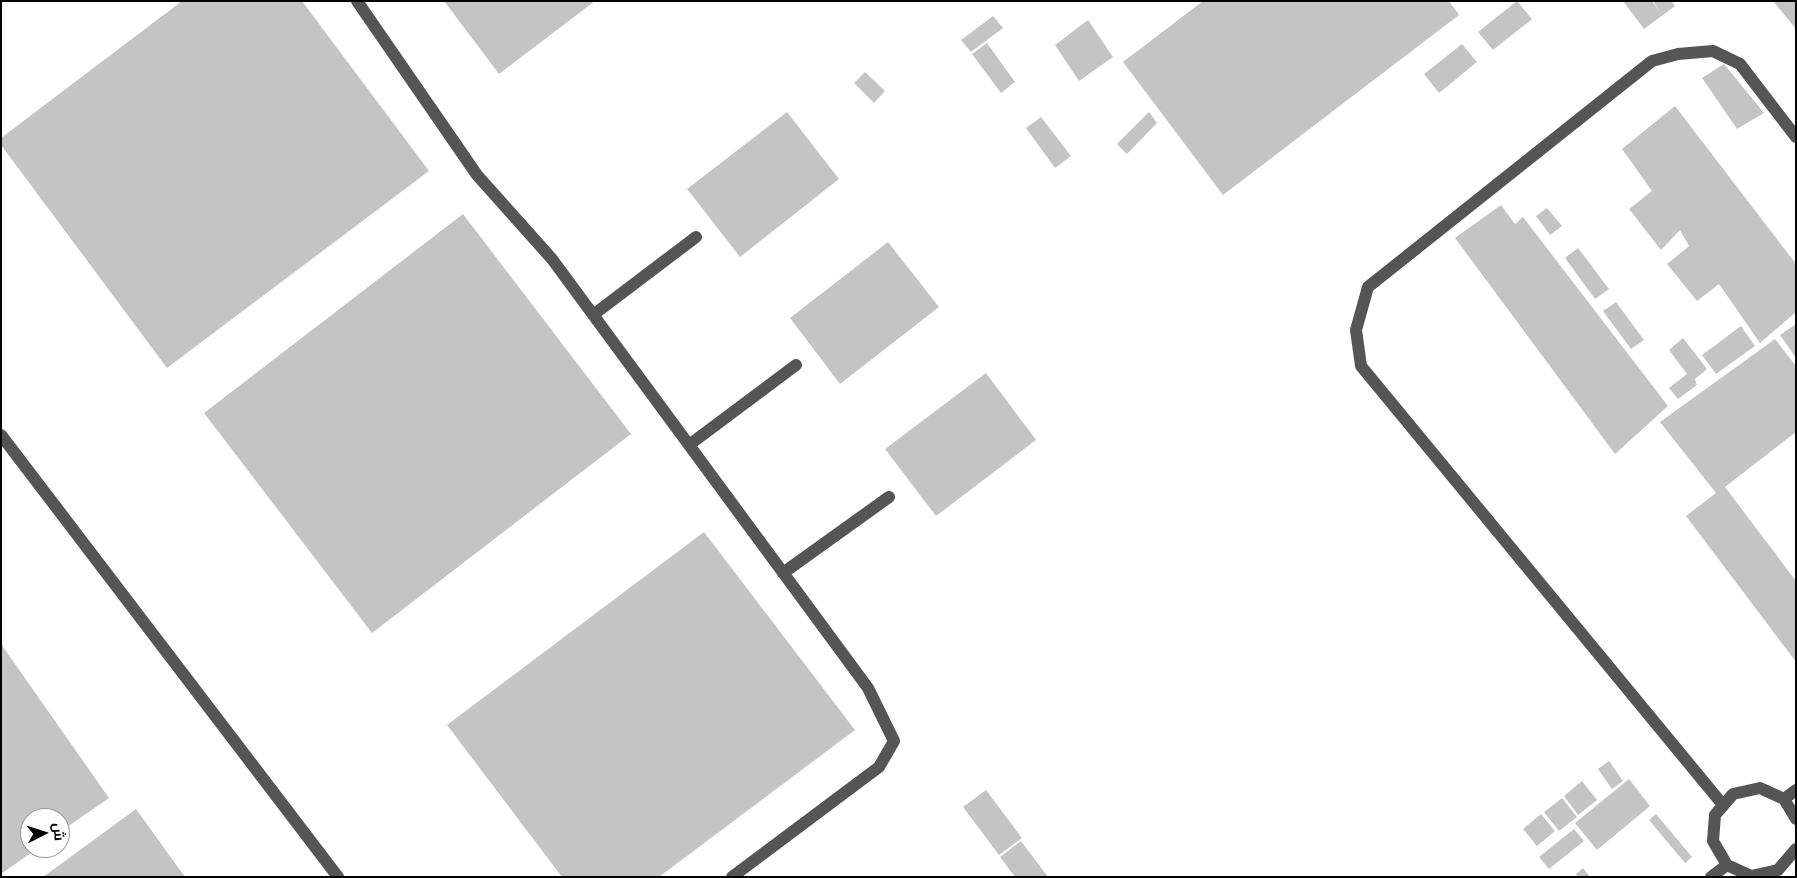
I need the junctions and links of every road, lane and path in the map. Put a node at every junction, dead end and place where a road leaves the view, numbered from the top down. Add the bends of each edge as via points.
1 (357, 1) edge
2 (1796, 137) edge
3 (696, 237) dead end
4 (593, 314) junction
5 (796, 364) dead end
6 (1, 435) edge
7 (689, 445) junction
8 (889, 497) dead end
9 (783, 573) junction
10 (1796, 790) edge
11 (1784, 799) junction
12 (1723, 805) junction
13 (1796, 819) edge
14 (1796, 849) edge
15 (1727, 865) junction
16 (1781, 873) edge
17 (338, 877) edge
18 (732, 877) edge
19 (1711, 877) edge

1 - 4 lane via 477,175 552,259
2 - 12 lane via 1740,64 1713,51 1678,54 1652,61 1368,287 1356,330 1361,366
3 - 4 lane
4 - 7 lane
5 - 7 lane
6 - 17 lane
7 - 9 lane
8 - 9 lane
9 - 18 lane via 868,688 894,741 879,766
10 - 11 lane
11 - 12 lane via 1760,788 1733,794
11 - 13 lane
12 - 15 lane via 1715,815 1713,841
14 - 16 lane
15 - 16 lane via 1751,876
15 - 19 lane

